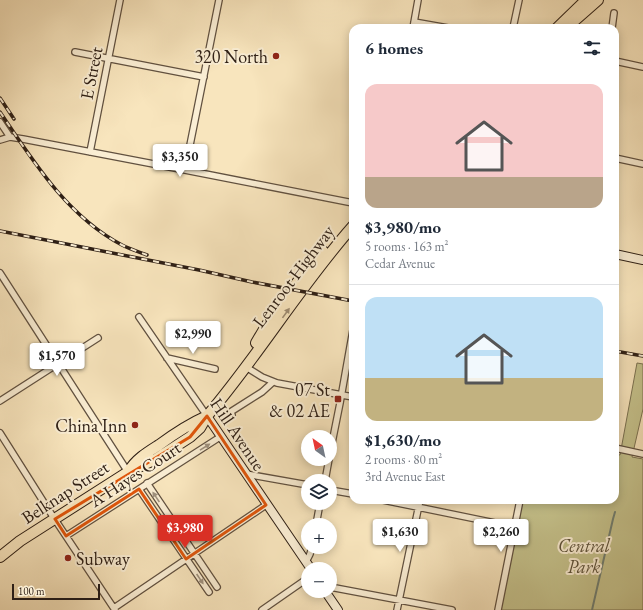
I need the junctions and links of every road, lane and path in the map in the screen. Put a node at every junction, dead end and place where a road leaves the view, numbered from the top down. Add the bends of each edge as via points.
1 (120, 0) edge
2 (219, 0) edge
3 (418, 0) edge
4 (518, 0) edge
5 (586, 0) edge
6 (598, 0) edge
7 (614, 13) dead end
8 (414, 24) edge
9 (514, 24) edge
10 (561, 24) edge
11 (571, 24) edge
12 (613, 24) edge
13 (75, 52) dead end
14 (108, 59) junction
15 (619, 62) edge
16 (643, 67) edge
17 (204, 77) junction
18 (0, 122) edge
19 (10, 137) junction
20 (0, 140) edge
21 (90, 152) junction
22 (619, 159) edge
23 (643, 164) edge
24 (186, 170) junction
25 (349, 202) edge
26 (349, 225) edge
27 (349, 231) edge
28 (619, 255) edge
29 (643, 260) edge
30 (0, 273) edge
31 (139, 316) dead end
32 (98, 338) dead end
33 (349, 354) edge
34 (167, 358) junction
35 (59, 364) junction
36 (246, 367) junction
37 (215, 369) dead end
38 (273, 382) junction
39 (342, 395) junction
40 (349, 396) edge
41 (0, 401) edge
42 (232, 415) dead end
43 (207, 416) junction
44 (335, 430) edge
45 (0, 433) edge
46 (220, 437) junction
47 (619, 449) edge
48 (643, 454) edge
49 (128, 472) junction
50 (246, 474) junction
51 (147, 484) junction
52 (301, 484) edge
53 (139, 488) junction
54 (337, 491) edge
55 (349, 493) edge
56 (404, 504) edge
57 (419, 504) edge
58 (519, 504) edge
59 (266, 505) junction
60 (419, 507) junction
61 (55, 519) junction
62 (515, 527) junction
63 (66, 536) junction
64 (20, 541) junction
65 (0, 550) edge
66 (194, 554) junction
67 (0, 557) edge
68 (186, 559) junction
69 (305, 562) edge
70 (301, 583) edge
71 (217, 587) dead end
72 (337, 588) edge
73 (209, 592) dead end
74 (330, 598) edge
75 (399, 600) junction
76 (115, 609) edge
77 (262, 610) edge
78 (338, 610) edge
79 (397, 610) edge
80 (452, 610) edge
81 (498, 610) edge

1 - 14 street, E Street
2 - 17 street
3 - 8 street
4 - 9 street
5 - 10 highway
6 - 11 highway
7 - 12 street
13 - 14 street
14 - 17 street
14 - 21 street, E Street
15 - 16 street
17 - 24 street
18 - 19 street
19 - 20 street
19 - 21 street
21 - 24 street
22 - 23 street
24 - 25 street
26 - 36 highway, Lenroot Highway via 291,289 266,325
36 -> 27 highway, Lenroot Highway via 311,277
28 - 29 street
30 - 35 street
31 - 34 street, Hill Avenue
32 - 35 street
33 - 39 street
34 - 37 street
34 - 43 street, Hill Avenue
35 - 41 street
35 - 49 street
36 - 38 street
36 - 43 highway, Lenroot Highway
38 - 39 street
38 - 42 street via 232,411
39 - 40 street
39 - 44 street
43 - 46 street, Hill Avenue
43 - 49 highway, Belknap Street via 182,429 143,456
45 - 61 street
46 - 50 street, Hill Avenue
51 -> 46 street, A Hayes Court
47 - 48 street
49 - 61 highway, Belknap Street
50 - 52 street
50 - 59 street, Hill Avenue
51 - 53 street, A Hayes Court
66 -> 51 street
53 - 63 street, A Hayes Court
53 - 68 street
54 - 55 street
56 - 60 street
57 - 60 street
58 - 62 street
59 - 66 street
59 - 69 street, Hill Avenue
60 - 62 street
60 - 75 street
61 - 63 street
61 - 64 highway, Belknap Street
62 - 81 street
63 - 76 street
64 - 65 highway, Belknap Street
64 - 67 highway, Belknap Street
66 - 68 street
66 - 71 street
68 -> 73 street
68 - 76 street
70 - 77 street
72 - 75 street
74 - 78 street
75 - 79 street
75 - 80 street

